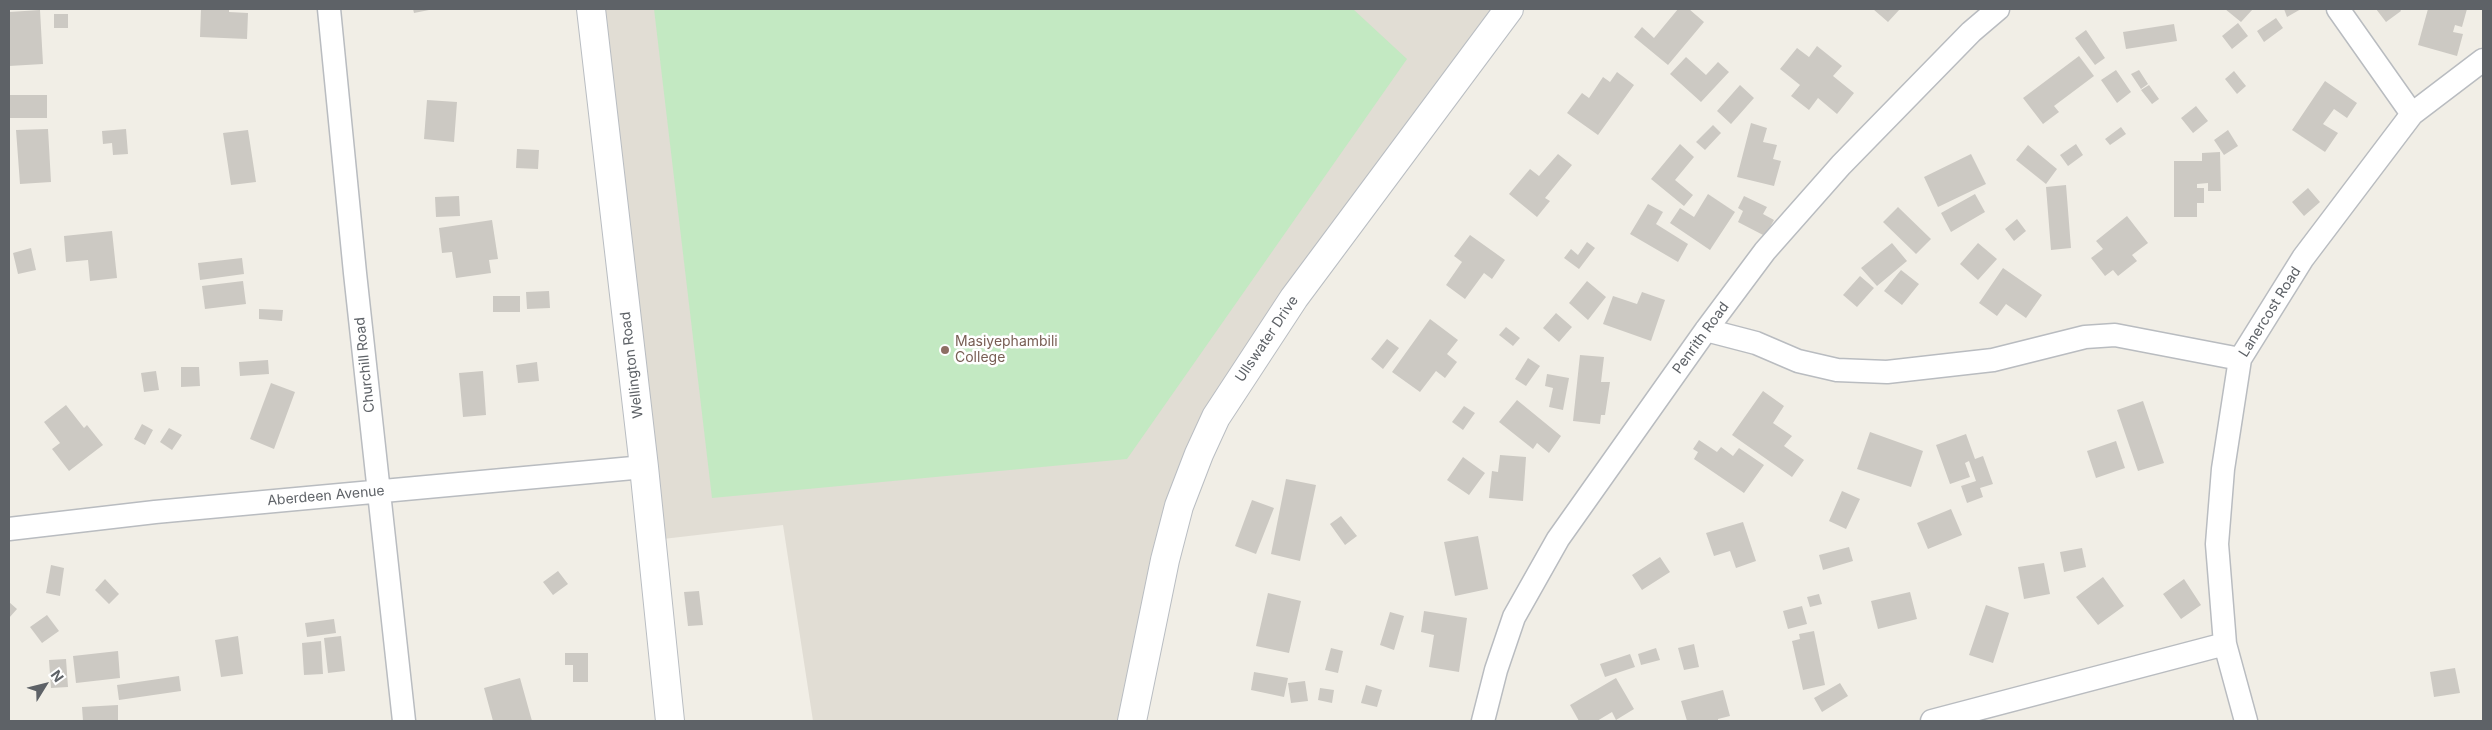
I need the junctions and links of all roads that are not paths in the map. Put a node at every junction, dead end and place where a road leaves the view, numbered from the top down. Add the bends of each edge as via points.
1 (329, 9) edge
2 (590, 9) edge
3 (1509, 9) edge
4 (1998, 9) edge
5 (2338, 9) edge
6 (2483, 60) edge
7 (2412, 114) junction
8 (1706, 330) junction
9 (2240, 359) junction
10 (644, 467) junction
11 (378, 491) junction
12 (9, 529) edge
13 (2225, 644) junction
14 (404, 721) edge
15 (670, 721) edge
16 (1132, 721) edge
17 (1483, 721) edge
18 (1932, 721) edge
19 (2246, 721) edge

1 - 11 street, Churchill Road
2 - 10 street, Wellington Road
3 - 16 street, Ullswater Drive via 1294,298 1216,417 1179,506
4 - 8 street, Penrith Road via 1971,32 1842,165 1765,251
5 - 7 street
6 - 7 street, Lanercost Road
7 - 9 street, Lanercost Road via 2303,258
8 - 9 street via 1756,343 1798,361 1837,370 1887,372 1992,360 2085,337 2115,335
8 - 17 street, Penrith Road via 1558,539 1514,617
9 - 13 street, Lanercost Road via 2223,469 2217,544
10 - 11 street, Aberdeen Avenue
10 - 15 street, Wellington Road
11 - 12 street, Aberdeen Avenue
11 - 14 street, Churchill Road
13 - 18 street
13 - 19 street, Lanercost Road

